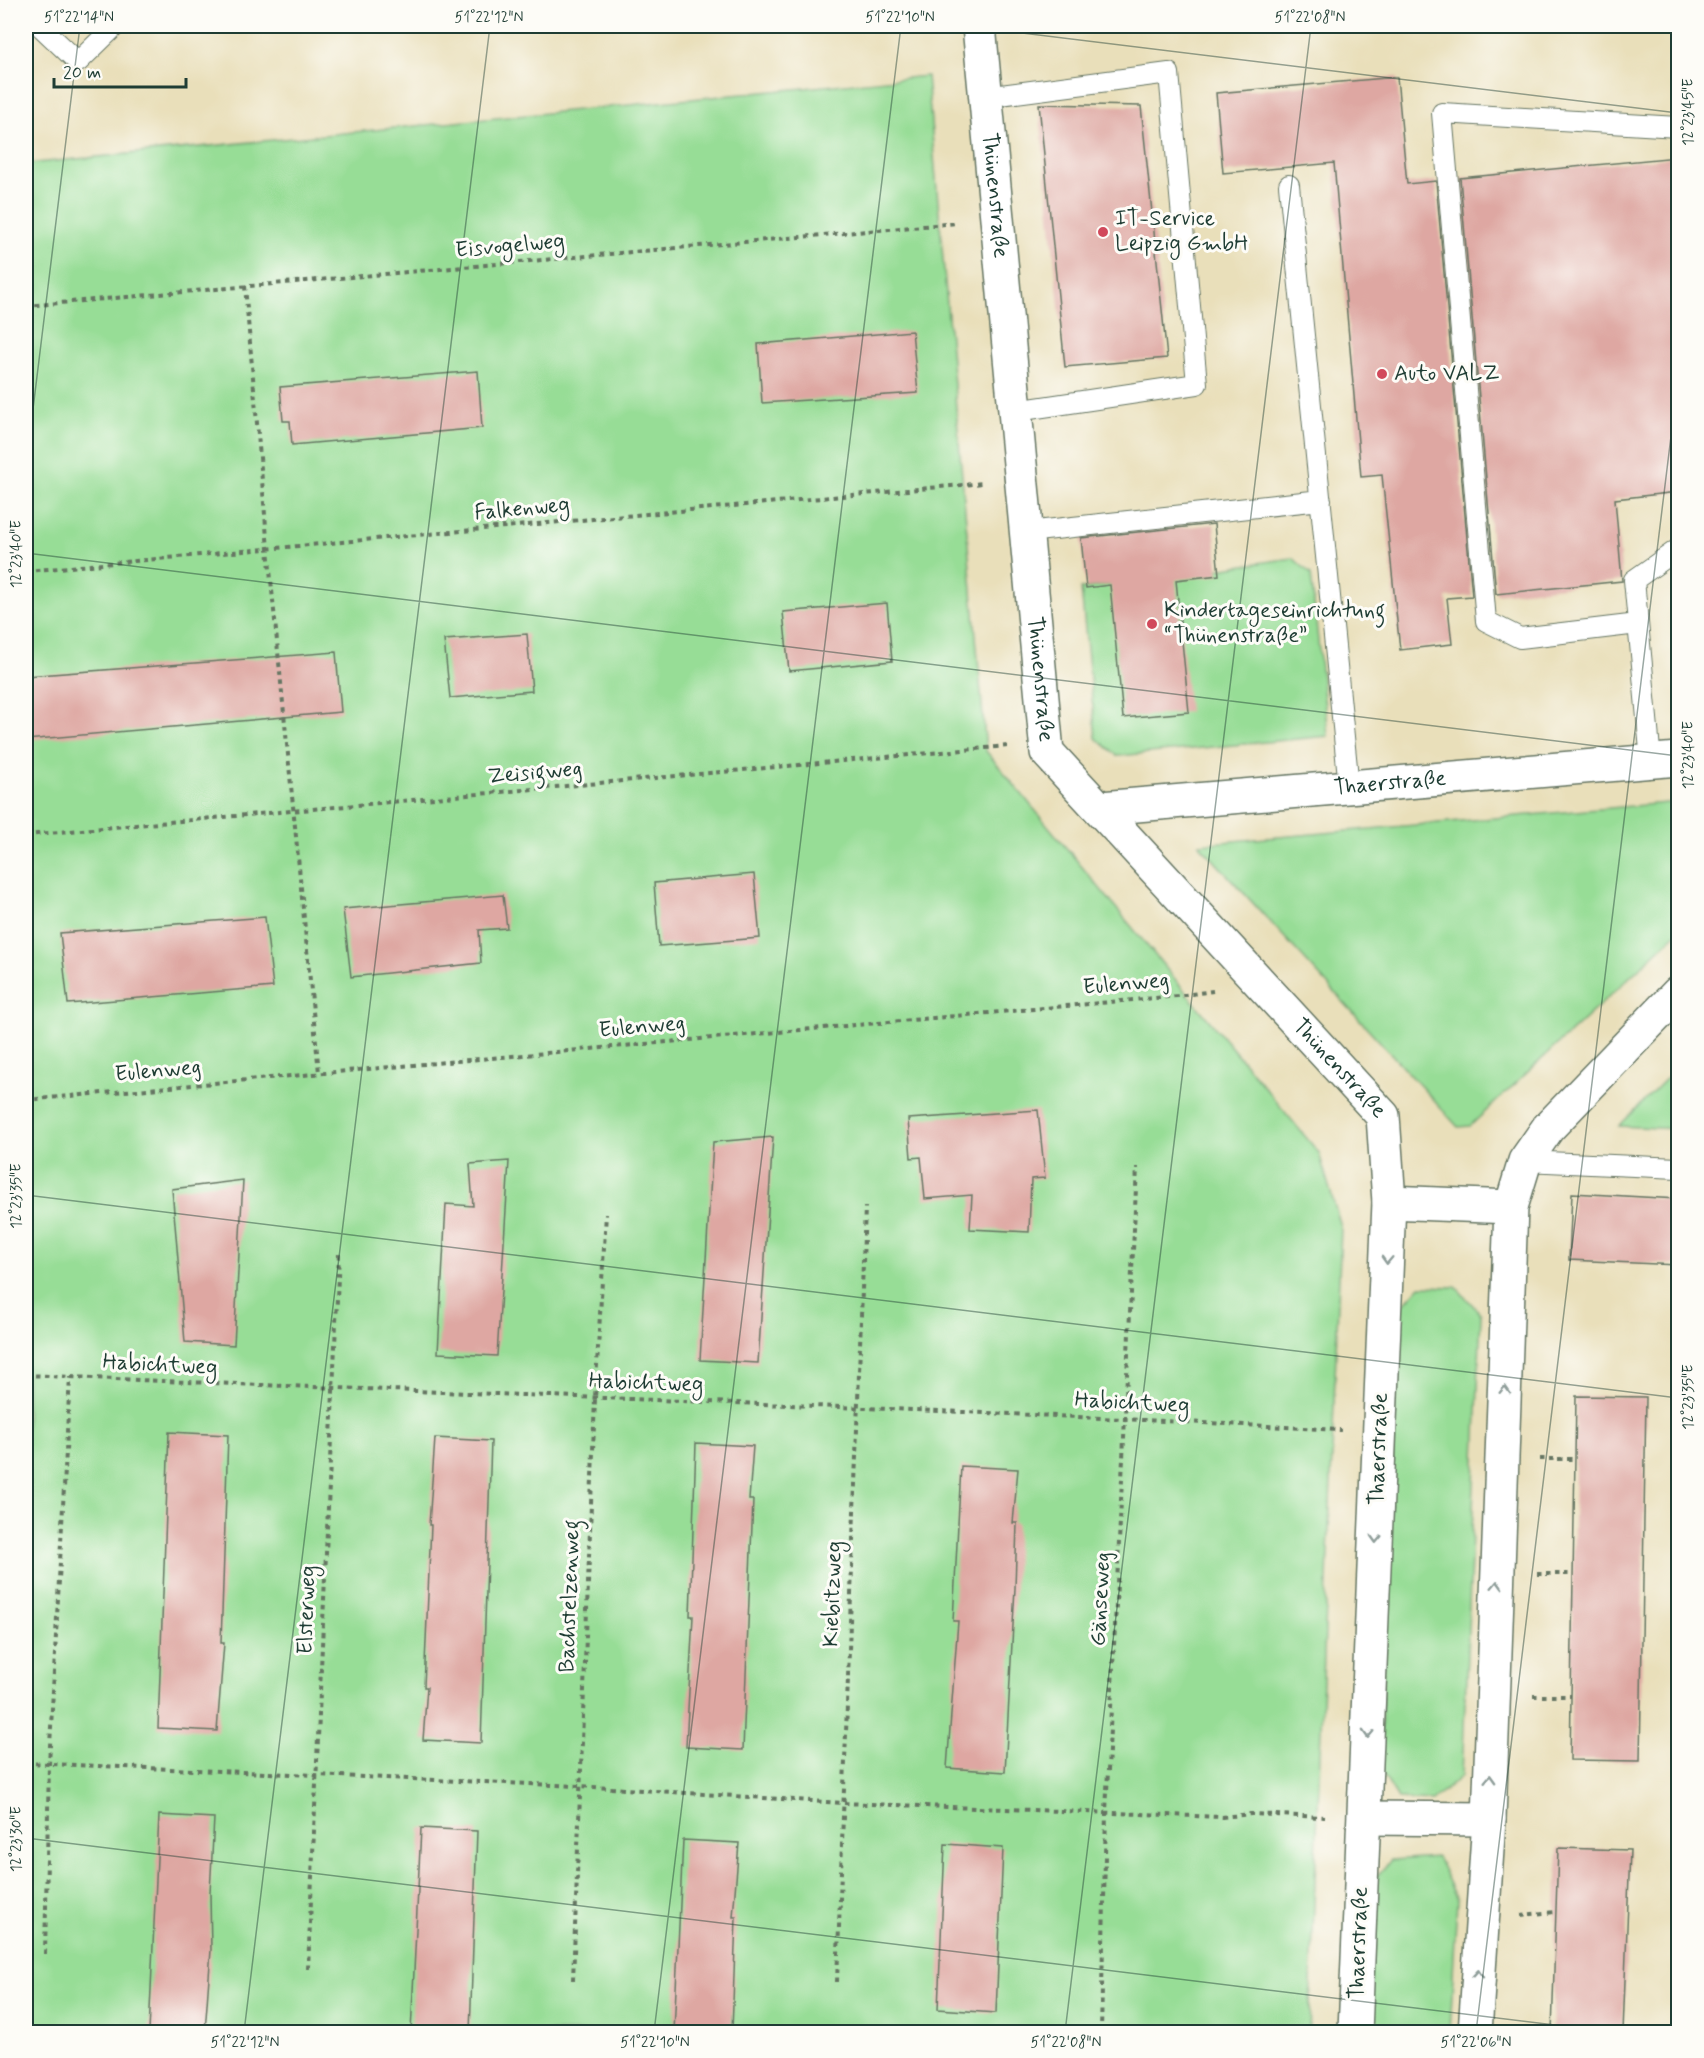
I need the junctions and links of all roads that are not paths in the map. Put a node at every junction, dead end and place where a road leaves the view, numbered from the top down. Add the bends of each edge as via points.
1 (40, 26) edge
2 (115, 26) edge
3 (979, 26) edge
4 (985, 97) junction
5 (1678, 128) edge
6 (1289, 185) dead end
7 (1016, 411) junction
8 (1321, 500) junction
9 (1027, 532) junction
10 (1678, 549) edge
11 (1638, 624) junction
12 (1665, 760) edge
13 (1349, 787) junction
14 (1101, 807) junction
15 (1678, 993) edge
16 (1525, 1161) junction
17 (1678, 1168) edge
18 (1389, 1202) junction
19 (1511, 1207) junction
20 (1365, 1818) junction
21 (1489, 1819) junction
22 (1355, 2032) edge
23 (1475, 2032) edge

1 - 2 lane via 78,62
3 - 4 street, Thünenstraße
4 - 7 street, Thünenstraße
4 - 7 lane via 1169,73 1197,384
5 - 11 lane via 1442,113 1486,621 1520,638
6 - 8 lane
7 - 9 street, Thünenstraße
8 - 9 lane
8 - 13 lane
9 - 14 street, Thünenstraße via 1047,752
10 - 11 lane via 1634,580
11 - 12 lane
12 - 13 street, Thaerstraße
13 - 14 street, Thaerstraße
14 - 18 street, Thünenstraße via 1383,1116
15 - 16 street via 1548,1128
16 - 17 lane
16 - 19 street
18 - 19 street
18 -> 20 street, Thaerstraße
21 -> 19 street
20 - 21 street
20 - 22 street, Thaerstraße
23 -> 21 street

